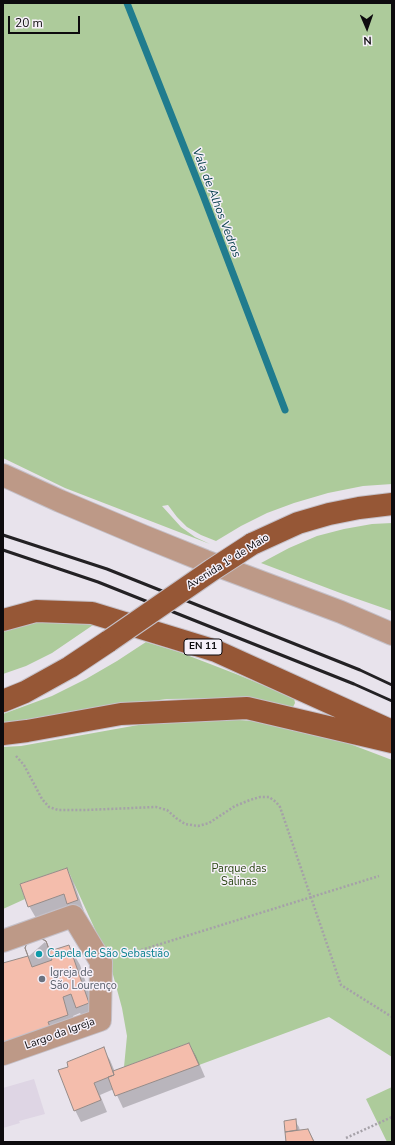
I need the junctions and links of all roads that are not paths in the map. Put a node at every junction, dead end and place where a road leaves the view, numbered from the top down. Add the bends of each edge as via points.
1 (3, 475) edge
2 (392, 504) edge
3 (359, 508) junction
4 (392, 512) edge
5 (341, 612) junction
6 (3, 620) edge
7 (392, 629) edge
8 (392, 634) edge
9 (70, 667) junction
10 (3, 686) edge
11 (3, 701) edge
12 (392, 731) edge
13 (3, 734) edge
14 (392, 742) edge
15 (3, 942) edge
16 (3, 1054) edge

1 - 5 street via 157,542
2 - 3 main road, Avenida 1º de Maio
3 - 4 main road, Avenida 1º de Maio
3 - 9 main road, Avenida 1º de Maio, bridge via 298,523 252,544
5 - 7 street
5 - 8 street
6 - 12 main road, EN 11 via 36,611 92,613 216,650
9 - 10 main road
9 - 11 main road
13 - 14 main road via 121,714 247,708
15 - 16 street, Largo da Igreja via 73,916 101,962 100,1020

